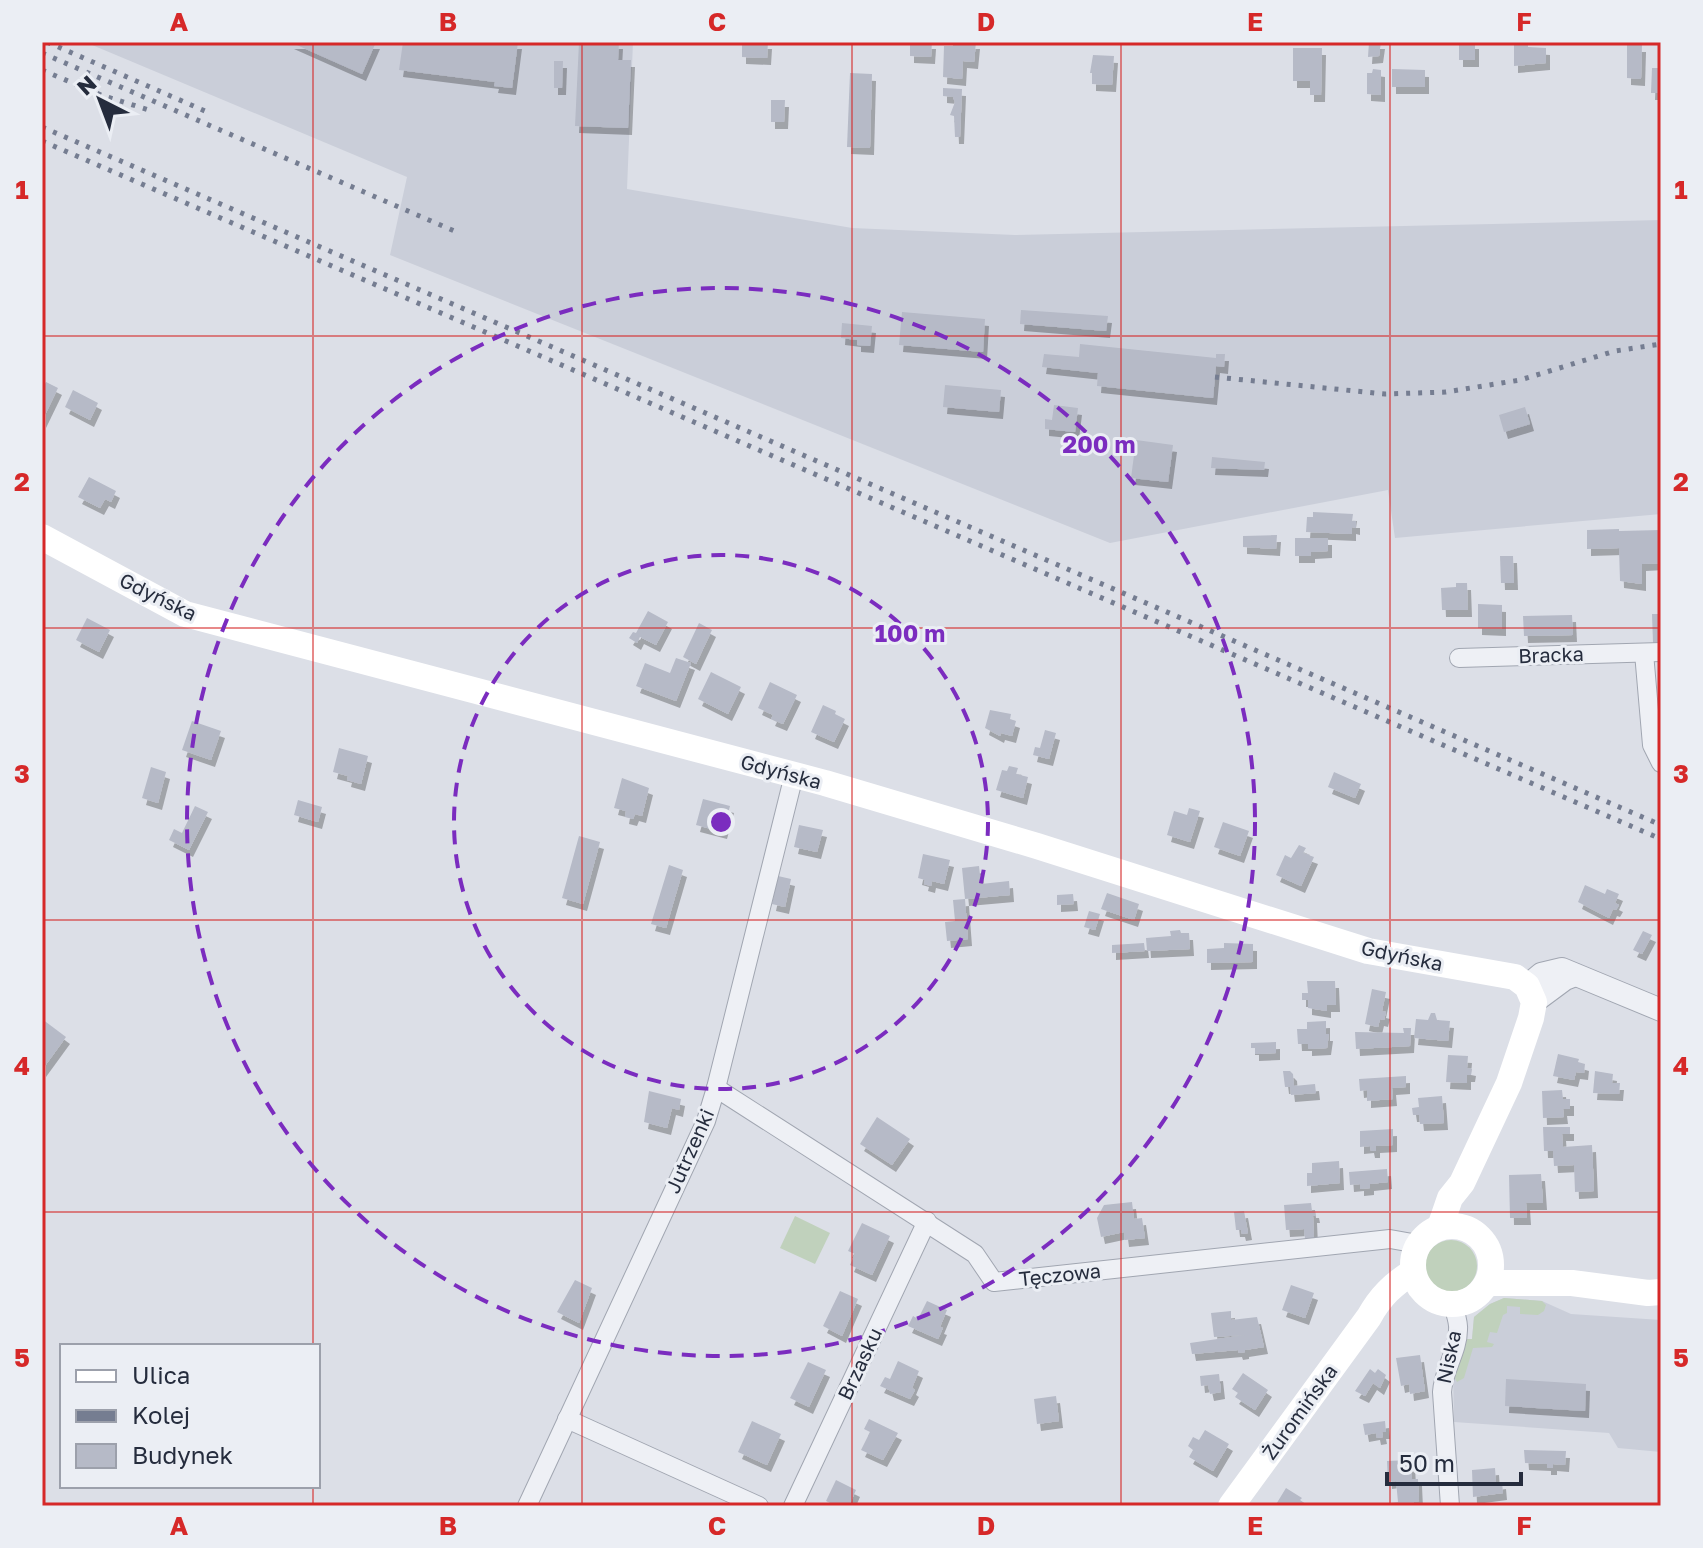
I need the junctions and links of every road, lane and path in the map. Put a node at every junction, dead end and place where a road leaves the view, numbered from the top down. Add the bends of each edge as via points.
1 (42, 537) edge
2 (1652, 652) edge
3 (1459, 658) dead end
4 (1661, 763) edge
5 (794, 775) junction
6 (1531, 994) junction
7 (1661, 1010) edge
8 (716, 1088) junction
9 (927, 1221) junction
10 (1452, 1227) junction
11 (1418, 1244) junction
12 (1489, 1272) junction
13 (1417, 1281) junction
14 (1661, 1292) edge
15 (1453, 1305) junction
16 (567, 1419) junction
17 (527, 1506) edge
18 (759, 1506) edge
19 (793, 1506) edge
20 (1231, 1506) edge
21 (1450, 1506) edge

1 - 5 main road, Gdyńska via 185,614
2 - 3 street, Bracka
2 - 4 street, Bracka via 1652,745
5 - 6 main road, Gdyńska via 1368,951 1515,977
5 - 8 street, Jutrzenki
6 - 7 street via 1541,974 1562,969
6 - 10 main road via 1509,1083 1450,1198
8 - 9 street, Tęczowa
8 - 16 street, Jutrzenki via 706,1121
9 - 11 street, Tęczowa via 975,1254 994,1282 1390,1239
9 - 19 street, Brzasku
10 - 11 main road via 1427,1234
10 - 12 main road via 1482,1240
11 - 13 main road via 1413,1258
12 - 14 main road
12 - 15 main road via 1479,1294
13 - 15 main road via 1435,1301
13 - 20 main road, Żuromińska via 1393,1284 1377,1302
15 - 21 street, Niska via 1458,1335 1442,1380
16 - 17 street, Jutrzenki
16 - 18 street

